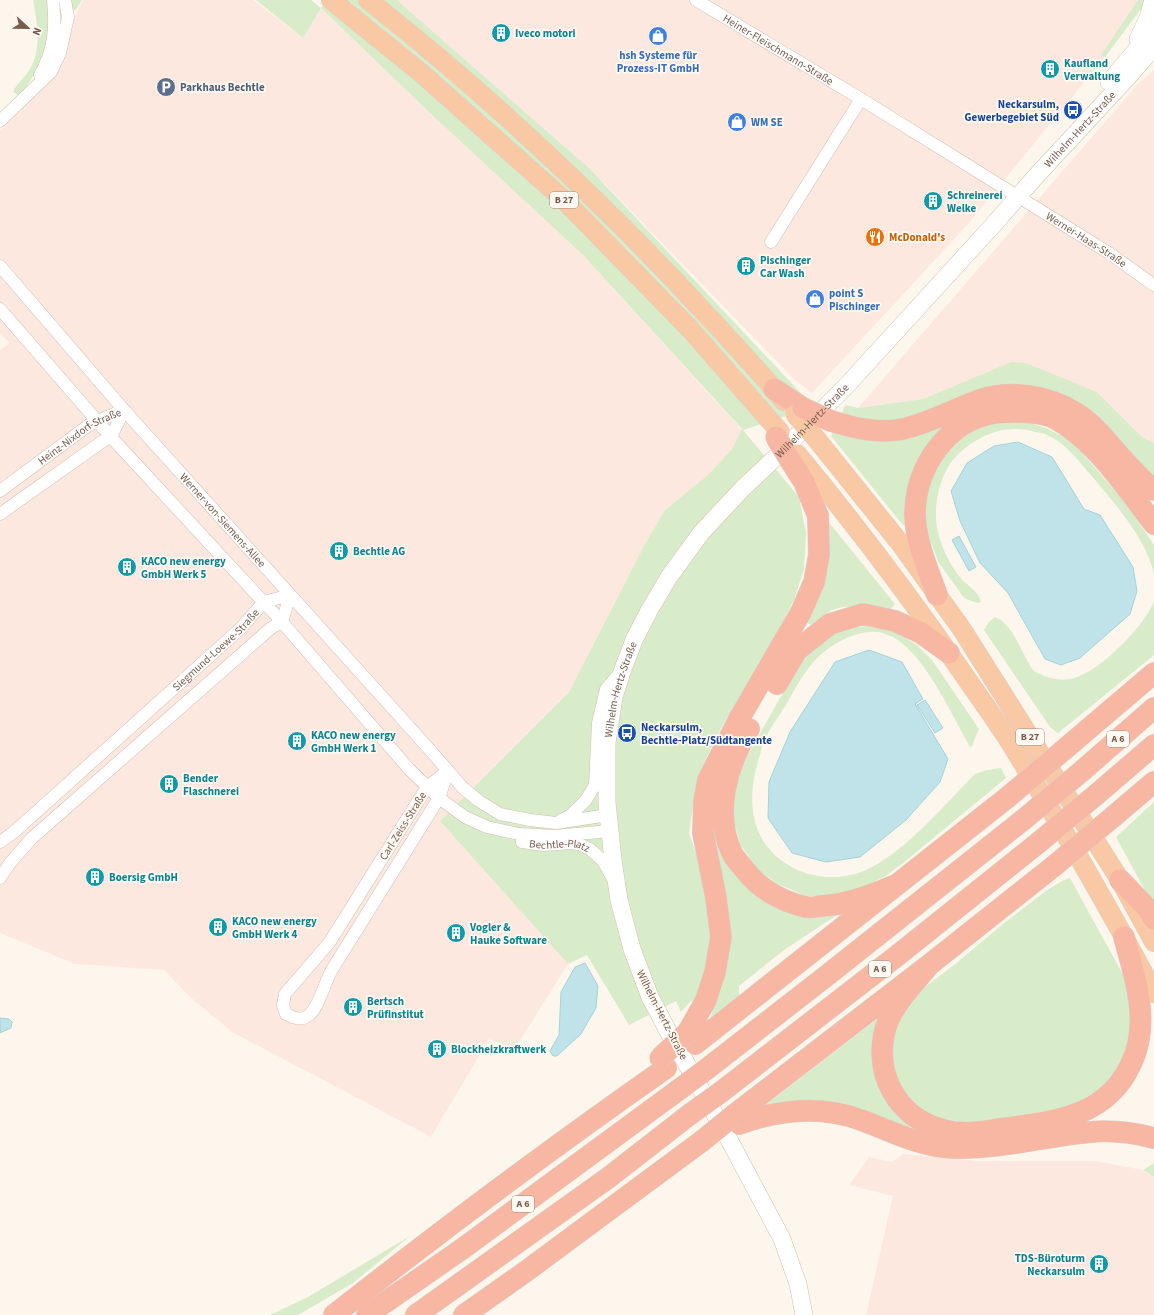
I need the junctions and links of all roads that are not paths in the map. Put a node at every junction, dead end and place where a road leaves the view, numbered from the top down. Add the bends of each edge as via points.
1 (52, 0) edge
2 (65, 0) edge
3 (331, 0) edge
4 (368, 0) edge
5 (386, 0) edge
6 (696, 0) edge
7 (1153, 0) edge
8 (1154, 29) edge
9 (1154, 47) edge
10 (435, 54) junction
11 (1154, 54) edge
12 (1128, 68) junction
13 (31, 92) junction
14 (861, 98) junction
15 (0, 122) edge
16 (1018, 197) junction
17 (771, 242) dead end
18 (0, 266) edge
19 (1154, 285) edge
20 (0, 309) edge
21 (774, 389) joint
22 (124, 410) junction
23 (799, 411) junction
24 (97, 421) junction
25 (776, 431) joint
26 (111, 437) junction
27 (794, 457) junction
28 (1154, 490) edge
29 (0, 491) edge
30 (0, 514) edge
31 (1154, 524) edge
32 (290, 595) junction
33 (937, 595) junction
34 (264, 602) junction
35 (282, 622) junction
36 (949, 653) junction
37 (623, 669) junction
38 (1151, 674) edge
39 (1154, 708) edge
40 (122, 735) junction
41 (1154, 746) edge
42 (134, 749) junction
43 (448, 771) junction
44 (1154, 782) edge
45 (428, 787) junction
46 (439, 798) junction
47 (556, 823) junction
48 (609, 823) junction
49 (487, 826) junction
50 (0, 842) edge
51 (0, 878) edge
52 (1120, 880) junction
53 (617, 885) junction
54 (893, 886) junction
55 (1154, 919) edge
56 (1124, 937) junction
57 (1154, 942) edge
58 (329, 943) junction
59 (343, 952) junction
60 (929, 965) junction
61 (1154, 993) edge
62 (691, 1038) junction
63 (737, 1120) junction
64 (1154, 1138) edge
65 (334, 1315) edge
66 (367, 1315) edge
67 (416, 1315) edge
68 (464, 1315) edge
69 (804, 1315) edge

1 - 13 street via 55,19 50,54
2 - 13 street via 68,17 60,53 51,72
3 - 25 highway, B 27 via 425,77 564,200 690,329
4 - 10 highway, B 27
5 - 10 highway via 424,33
6 - 14 street, Heiner-Fleischmann-Straße
7 - 12 main road
8 - 12 main road, Wilhelm-Hertz-Straße
9 - 12 main road, Wilhelm-Hertz-Straße
10 - 21 highway, B 27 via 594,199 723,332
11 - 12 main road
12 - 16 main road, Wilhelm-Hertz-Straße via 1082,115
13 - 15 street
14 - 16 street, Heiner-Fleischmann-Straße
14 - 17 street
16 - 19 street, Werner-Haas-Straße
16 - 37 main road, Wilhelm-Hertz-Straße via 849,383 701,533 669,577 650,609
18 - 22 street, Werner-von-Siemens-Allee
20 - 24 street
21 - 23 highway
22 - 24 street, Heinz-Nixdorf-Straße
22 - 26 street, Heinz-Nixdorf-Straße
22 - 32 street, Werner-von-Siemens-Allee
23 - 28 highway, bridge via 857,428 880,431 902,429 1000,395 1038,398 1063,406 1087,421
23 - 33 highway, B 27, bridge via 814,436 900,543
24 - 26 street
24 - 29 street, Heinz-Nixdorf-Straße
25 - 27 highway, bridge
26 - 30 street, Heinz-Nixdorf-Straße
26 - 34 street
27 - 36 highway, B 27 via 877,555
27 - 62 highway via 818,516 819,555 814,582 801,612 739,718 708,780 704,801 703,833 721,937 716,972
31 - 33 highway via 1116,474 1071,428 1051,417 1024,412 996,413 976,419 959,428 935,450 928,460 919,484 916,525
32 - 34 street, Siegmund-Loewe-Straße
32 - 35 street
32 - 43 street, Werner-von-Siemens-Allee
33 - 52 highway, B 27 via 961,628
34 - 35 street
34 - 40 street, Siegmund-Loewe-Straße via 240,629
35 - 42 street, Siegmund-Loewe-Straße via 271,628
35 - 45 street via 410,770
36 - 54 highway via 921,633 895,621 863,614 830,624 797,650 747,732 725,786 723,819 732,854 753,880 767,891 806,907 836,906 869,897
36 - 56 highway, B 27 via 1007,739
37 - 47 street via 606,689 598,724 595,785 586,800 570,816
37 - 48 main road, Wilhelm-Hertz-Straße via 614,697 607,743
38 - 54 highway, bridge via 1008,797
39 - 66 highway, A 6, bridge via 1023,820 708,1068 462,1249
40 - 42 street
40 - 50 street, Siegmund-Loewe-Straße
41 - 67 highway, A 6, bridge via 898,955 721,1092 608,1178
42 - 51 street, Siegmund-Loewe-Straße via 32,838
43 - 45 street, Carl-Zeiss-Straße
43 - 46 street, Carl-Zeiss-Straße
43 - 47 street, Bechtle-Platz via 463,788 500,814
44 - 60 highway, bridge via 1054,866
45 - 46 street, Bechtle-Platz
45 - 58 street, Carl-Zeiss-Straße
46 - 49 street, Bechtle-Platz via 465,817
46 - 59 street, Carl-Zeiss-Straße
47 - 48 street, Bechtle-Platz
48 - 49 street, Bechtle-Platz via 554,836 519,834
48 - 53 main road, Wilhelm-Hertz-Straße
49 - 53 street, Bechtle-Platz via 499,836 521,841 544,845 580,844 603,861
52 - 55 highway via 1148,909
52 - 57 highway, B 27
53 - 69 main road, Wilhelm-Hertz-Straße via 632,949 650,997 782,1239 798,1284
54 - 62 highway
56 - 60 highway via 1138,988 1140,1008 1140,1030 1132,1063 1123,1080 1102,1101 1087,1111 1046,1123 960,1133 934,1127 919,1120 897,1099 888,1084 884,1068 884,1035 896,1006
56 - 61 highway, B 27
58 - 59 street
58 - 59 street, Carl-Zeiss-Straße via 285,994 283,1005 286,1014 300,1019 311,1014 331,970
60 - 63 highway
62 - 65 highway via 640,1085 446,1227
63 - 64 highway via 810,1110 834,1113 929,1144 955,1148 1010,1144 1092,1132 1125,1132
63 - 68 highway, bridge via 702,1141

